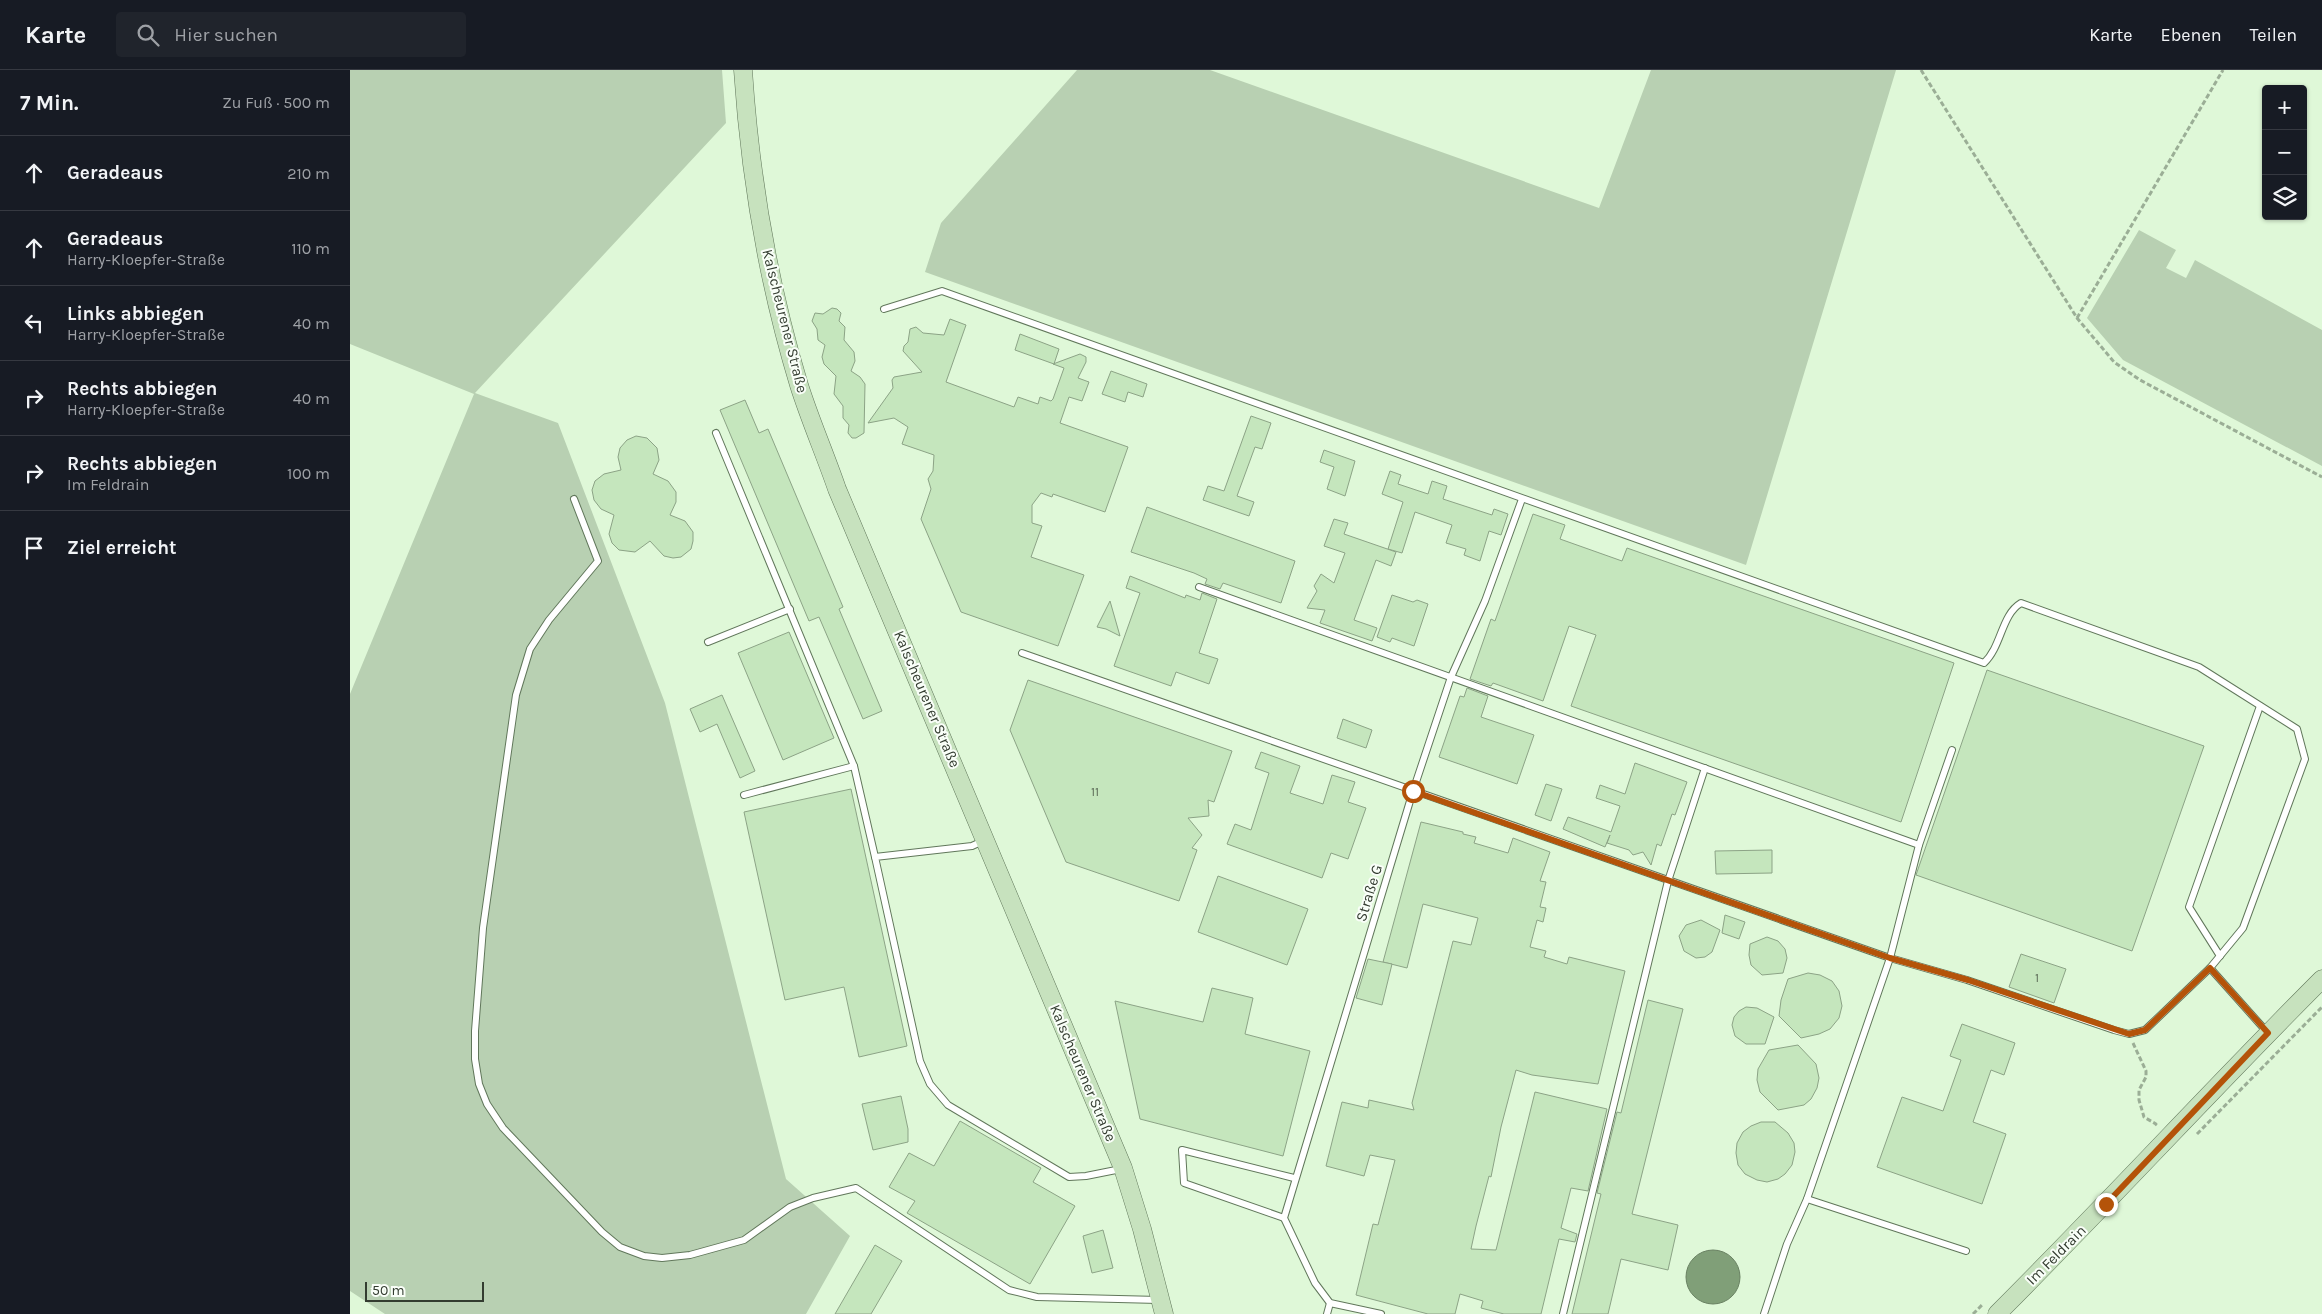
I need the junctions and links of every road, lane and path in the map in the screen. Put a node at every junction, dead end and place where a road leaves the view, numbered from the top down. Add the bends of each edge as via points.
1 (743, 70) edge
2 (1921, 70) edge
3 (2223, 70) edge
4 (884, 309) dead end
5 (2077, 318) junction
6 (716, 433) dead end
7 (2322, 477) edge
8 (574, 499) dead end
9 (1522, 499) junction
10 (1199, 587) dead end
11 (790, 609) junction
12 (708, 642) dead end
13 (1022, 653) dead end
14 (1451, 677) junction
15 (2260, 706) junction
16 (1952, 750) dead end
17 (854, 766) junction
18 (1705, 768) junction
19 (1413, 791) junction
20 (744, 795) dead end
21 (986, 839) junction
22 (1919, 845) junction
23 (875, 857) junction
24 (1668, 881) junction
25 (2220, 956) junction
26 (1890, 958) junction
27 (2210, 968) junction
28 (2322, 979) edge
29 (2268, 1033) junction
30 (2129, 1034) junction
31 (2149, 1132) dead end
32 (1123, 1168) junction
33 (1294, 1178) junction
34 (1807, 1199) junction
35 (1284, 1218) junction
36 (1966, 1251) dead end
37 (1330, 1303) junction
38 (1162, 1307) edge
39 (1992, 1307) edge
40 (1327, 1314) edge
41 (1381, 1314) edge
42 (1563, 1314) edge
43 (1764, 1314) edge
44 (1973, 1314) edge

1 - 21 main road, Kalscheurener Straße via 757,200 772,282 799,385 837,488
2 - 5 path
3 - 5 path
4 - 9 lane via 942,291
5 - 7 path via 2114,362 2140,380
6 - 11 lane
8 - 38 lane via 598,560 549,620 530,648 523,666 510,729 483,928 475,1059 479,1084 487,1104 503,1128 602,1232 620,1247 644,1256 690,1255 729,1245 760,1231 790,1207 856,1188 1009,1290 1037,1297
9 - 14 lane, Straße G
9 - 15 lane via 1984,663 1992,655 2012,608 2021,603 2199,667
10 - 14 lane
11 - 12 lane
11 - 17 lane
13 - 19 lane
14 - 18 lane
14 - 19 lane, Straße G
15 - 25 lane via 2189,907
15 - 25 lane via 2297,729 2305,759 2243,928
16 - 22 lane
17 - 20 lane
17 - 23 lane
18 - 22 lane
18 - 24 lane
19 - 24 lane
19 - 33 lane, Straße G
21 - 23 lane via 972,846
21 - 32 main road, Kalscheurener Straße
22 - 26 lane
23 - 32 lane via 920,1061 930,1084 948,1105 1069,1177
24 - 26 lane
24 - 42 lane
25 - 27 lane
26 - 30 lane via 1968,980
26 - 34 lane
27 - 29 lane
27 - 30 lane via 2145,1030
28 - 29 main road, Im Feldrain
29 - 39 main road, Im Feldrain via 2106,1204
30 - 31 path via 2146,1071 2139,1100 2144,1117 2156,1124
32 - 38 main road, Kalscheurener Straße
33 - 35 lane, Straße G
33 - 35 lane via 1182,1150 1184,1183
34 - 36 lane
34 - 43 lane via 1787,1244
35 - 37 lane via 1315,1283
37 - 40 lane
37 - 41 lane
39 - 44 path

